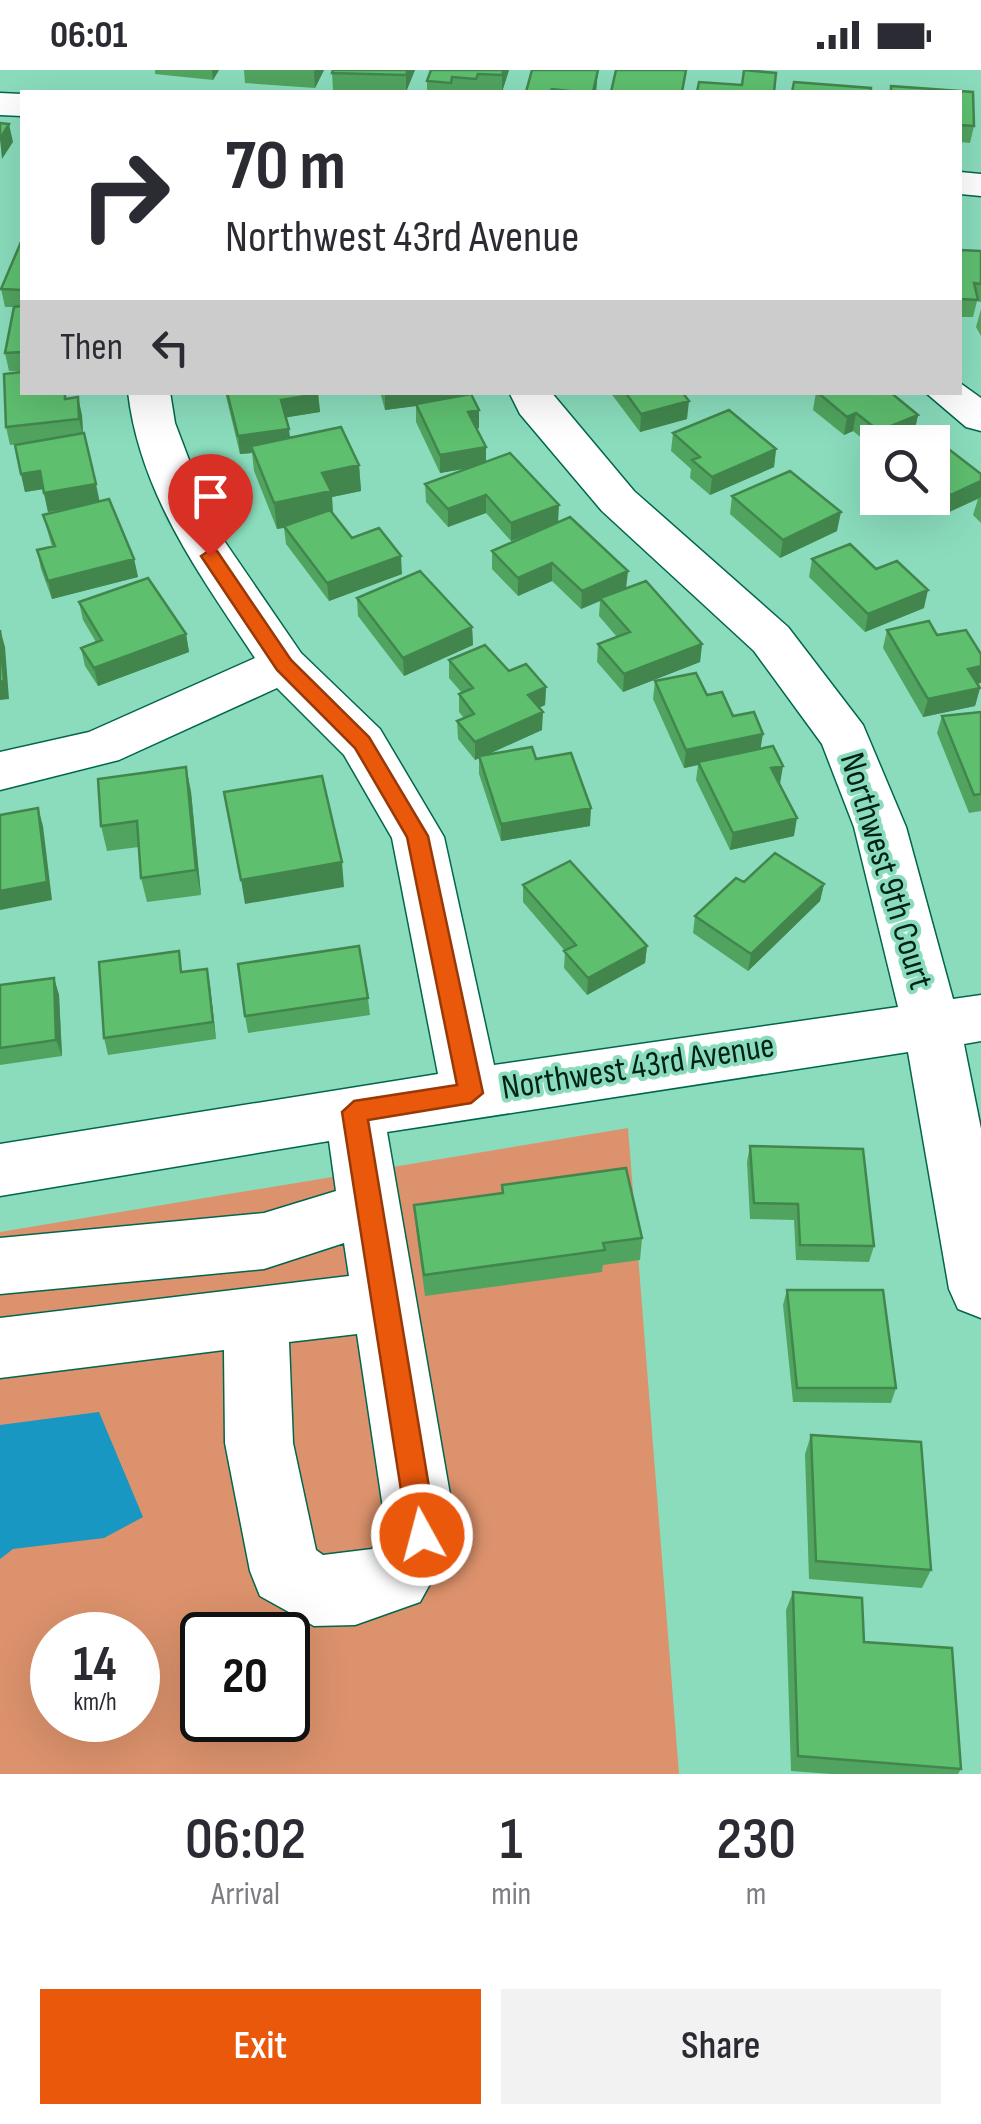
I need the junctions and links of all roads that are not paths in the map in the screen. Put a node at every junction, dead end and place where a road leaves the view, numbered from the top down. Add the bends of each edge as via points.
1 (149, 395) edge
2 (531, 395) edge
3 (950, 395) edge
4 (981, 418) edge
5 (284, 665) junction
6 (0, 771) edge
7 (956, 1020) edge
8 (471, 1093) junction
9 (354, 1112) junction
10 (0, 1170) edge
11 (370, 1207) junction
12 (0, 1266) edge
13 (981, 1289) edge
14 (386, 1301) junction
15 (256, 1317) junction
16 (0, 1348) edge

1 - 5 street via 153,423 192,528
2 - 7 street, Northwest 9th Court via 618,501 771,639 846,738
3 - 4 street
5 - 6 street via 101,748
5 - 8 street via 362,742 418,836
7 - 8 street, Northwest 43rd Avenue
7 - 13 street, Northwest 9th Court
8 - 9 street, Northwest 43rd Avenue
9 - 10 street, Northwest 43rd Avenue
9 - 11 street
11 - 12 street via 264,1241
11 - 14 street
14 - 15 street
14 - 15 street via 422,1535 395,1577 354,1590 314,1591 285,1571 259,1443
15 - 16 street

